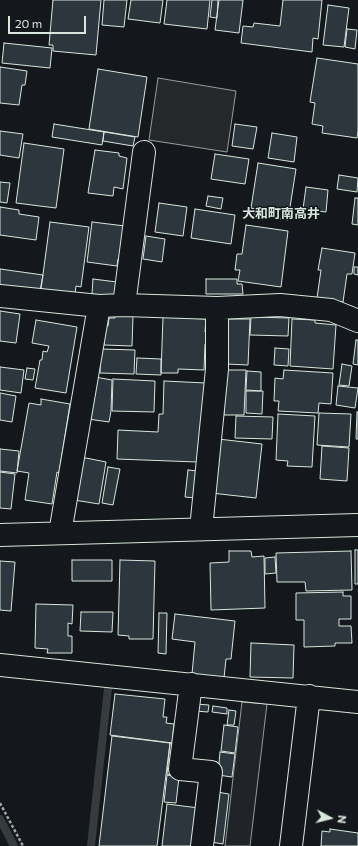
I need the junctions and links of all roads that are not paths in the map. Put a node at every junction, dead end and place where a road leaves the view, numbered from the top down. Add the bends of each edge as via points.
1 (144, 152) dead end
2 (0, 296) edge
3 (124, 305) junction
4 (99, 306) junction
5 (217, 308) junction
6 (358, 321) edge
7 (358, 525) edge
8 (201, 529) junction
9 (60, 533) junction
10 (0, 535) edge
11 (0, 665) edge
12 (191, 684) junction
13 (309, 696) junction
14 (358, 702) edge
15 (202, 846) edge
16 (291, 846) edge

1 - 3 street
2 - 4 street
3 - 4 street
3 - 5 street
4 - 9 street
5 - 6 street via 280,305 331,310
5 - 8 street via 217,369
7 - 8 street
8 - 9 street
9 - 10 street
11 - 12 street
12 - 13 street
12 - 15 street via 180,769 211,772
13 - 14 street
13 - 16 street

